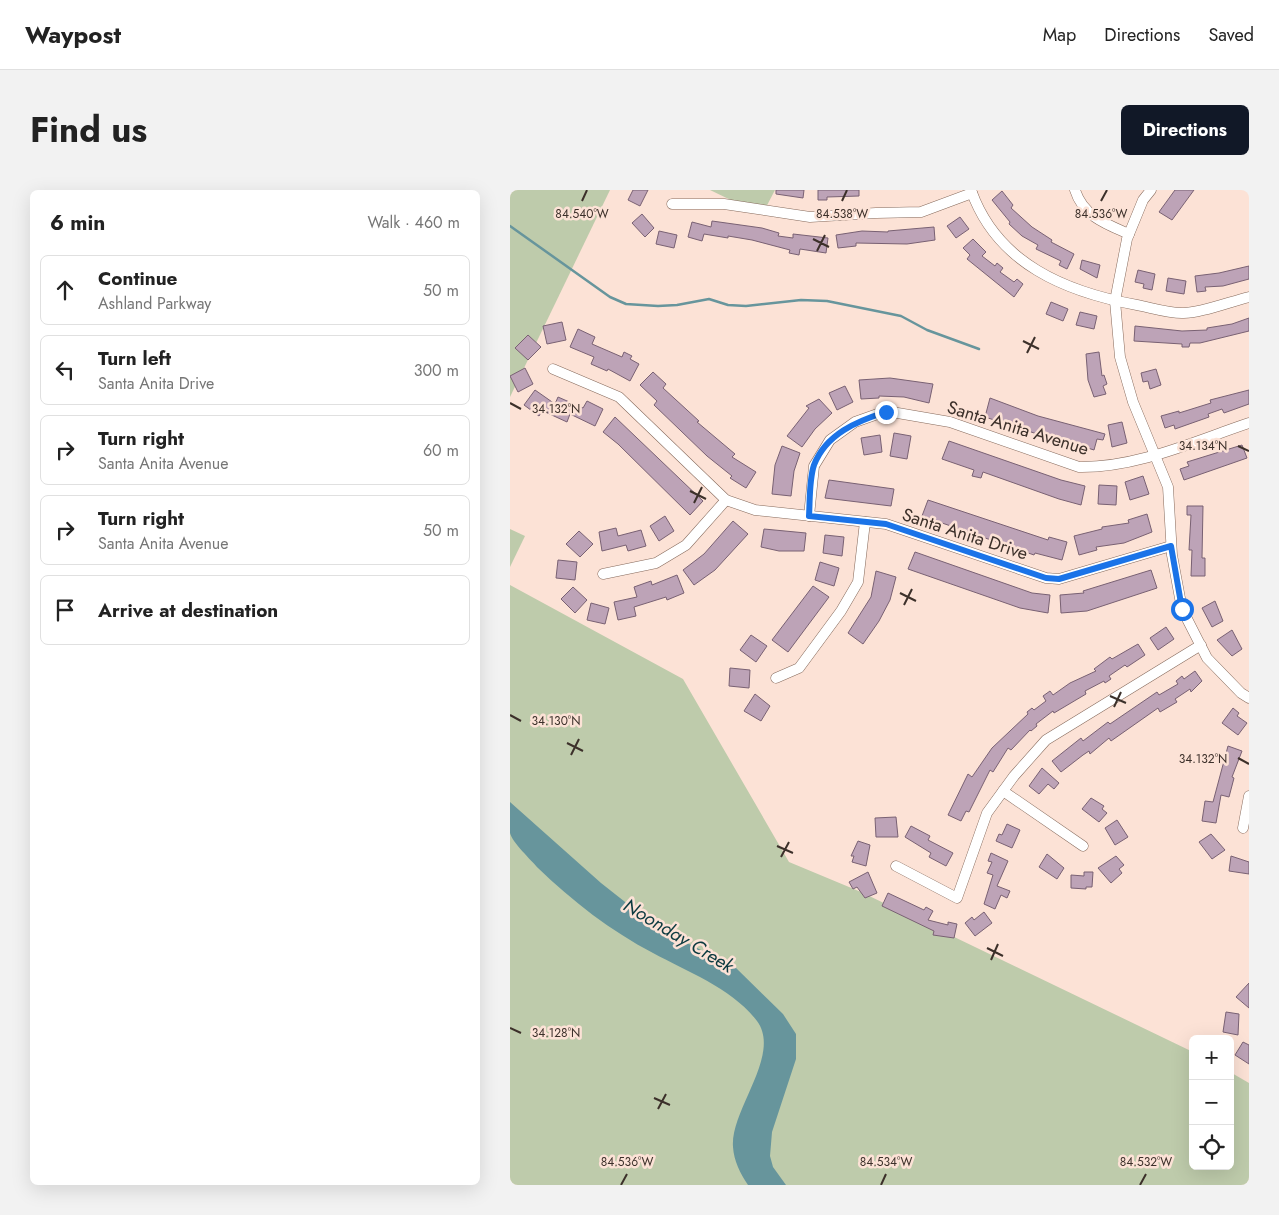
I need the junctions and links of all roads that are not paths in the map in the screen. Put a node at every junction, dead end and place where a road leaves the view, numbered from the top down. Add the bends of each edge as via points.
1 (1075, 190) edge
2 (1151, 190) edge
3 (971, 191) edge
4 (672, 204) dead end
5 (1129, 234) junction
6 (1249, 297) edge
7 (1115, 301) junction
8 (553, 369) dead end
9 (1249, 422) edge
10 (1155, 455) junction
11 (726, 500) junction
12 (809, 516) junction
13 (865, 522) junction
14 (1171, 546) junction
15 (603, 574) dead end
16 (1201, 645) junction
17 (776, 678) dead end
18 (1249, 698) edge
19 (1003, 790) junction
20 (1249, 796) edge
21 (1243, 828) dead end
22 (1083, 846) dead end
23 (896, 866) dead end

1 - 5 street via 1089,214
2 - 5 street via 1143,200
3 - 4 street via 921,212 810,217 724,204
3 - 7 street via 978,212 1008,248 1045,277 1078,292
5 - 7 street
6 - 7 street via 1183,314
7 - 10 street via 1120,357 1133,402
8 - 11 street, Santa Anita Drive via 619,396
9 - 10 street, Santa Anita Avenue
10 - 12 street, Santa Anita Avenue via 1097,467 1079,467 950,422 886,412 855,422 830,440 814,466
10 - 14 street via 1168,487
11 - 12 street, Santa Anita Drive via 754,510
11 - 15 street via 686,545 656,563
12 - 13 street, Santa Anita Drive
13 - 14 street, Santa Anita Drive via 886,524 1046,578 1059,579
13 - 17 street via 858,582 799,668
14 - 16 street via 1182,609
16 - 18 street via 1208,658 1241,694
16 - 19 street via 1046,740
19 - 22 street
19 - 23 street via 987,813 957,898
20 - 21 street

